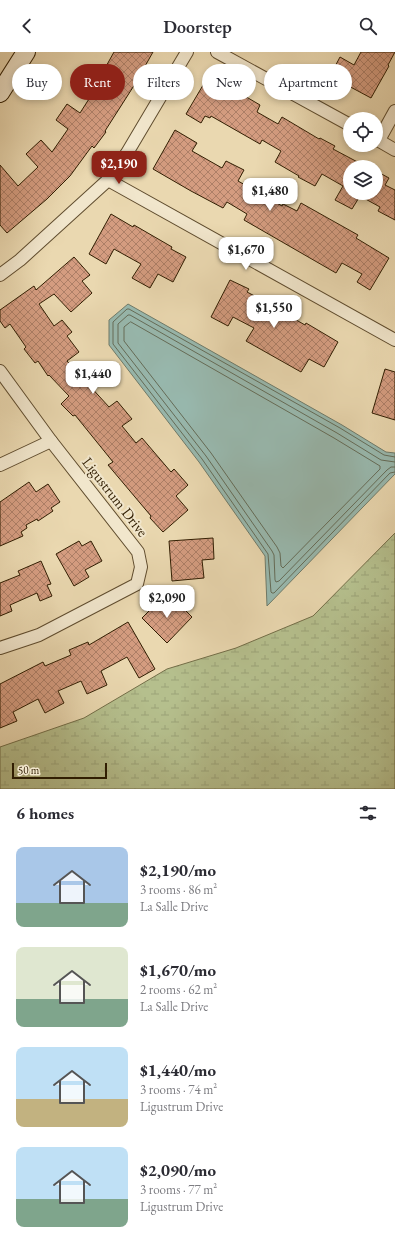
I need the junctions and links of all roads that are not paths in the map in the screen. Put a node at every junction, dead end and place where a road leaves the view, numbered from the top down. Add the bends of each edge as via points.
1 (26, 52) edge
2 (187, 52) edge
3 (217, 52) edge
4 (0, 93) edge
5 (395, 111) edge
6 (343, 121) edge
7 (383, 130) edge
8 (383, 143) edge
9 (395, 150) edge
10 (108, 180) junction
11 (0, 275) edge
12 (395, 340) edge
13 (0, 371) edge
14 (51, 441) junction
15 (0, 465) edge
16 (0, 648) edge

1 - 4 street
2 - 10 street
3 - 6 street
5 - 7 street
8 - 9 street
10 - 11 street
10 - 12 street
13 - 14 street, Ligustrum Drive
14 - 15 street
14 - 16 street, Ligustrum Drive via 138,552 141,567 137,584 39,635

